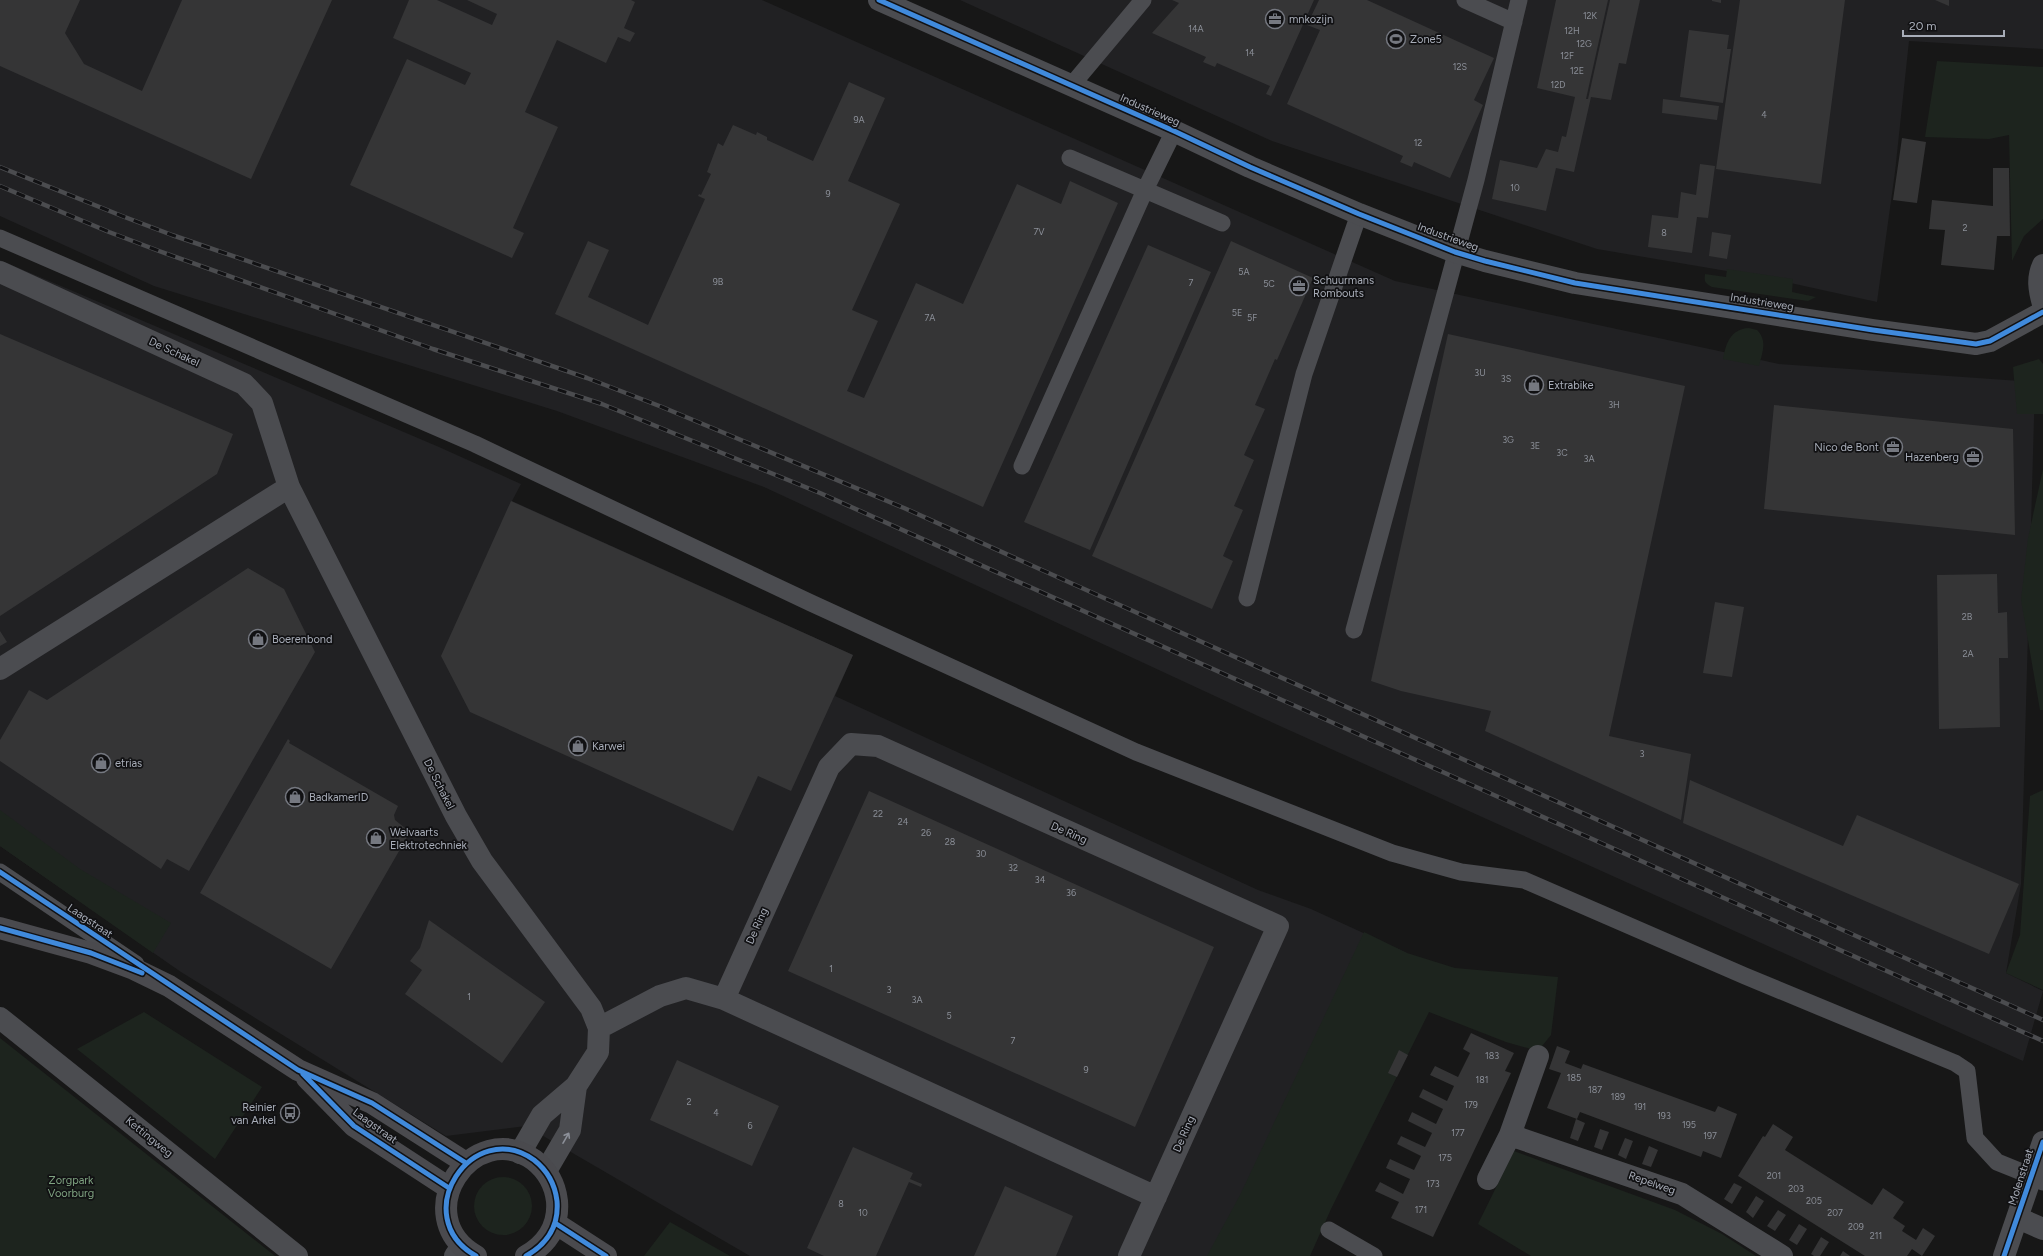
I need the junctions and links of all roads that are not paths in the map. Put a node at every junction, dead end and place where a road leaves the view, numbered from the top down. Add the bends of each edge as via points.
1 (879, 0) edge
2 (1143, 0) edge
3 (1465, 0) edge
4 (1519, 0) edge
5 (1514, 22) junction
6 (1071, 86) junction
7 (1174, 131) junction
8 (1070, 158) dead end
9 (1145, 190) junction
10 (1360, 214) junction
11 (1222, 223) dead end
12 (0, 238) edge
13 (1455, 252) junction
14 (2043, 265) edge
15 (0, 272) edge
16 (2043, 304) edge
17 (2043, 312) edge
18 (1022, 466) dead end
19 (288, 487) junction
20 (1246, 598) dead end
21 (1354, 630) dead end
22 (0, 669) edge
23 (0, 872) edge
24 (0, 928) edge
25 (169, 986) junction
26 (724, 999) junction
27 (0, 1018) edge
28 (599, 1028) junction
29 (1538, 1056) dead end
30 (298, 1070) junction
31 (576, 1086) junction
32 (1510, 1134) junction
33 (2043, 1142) edge
34 (520, 1153) junction
35 (466, 1163) junction
36 (546, 1171) junction
37 (1488, 1179) dead end
38 (2038, 1179) edge
39 (449, 1188) junction
40 (1156, 1197) junction
41 (2018, 1218) junction
42 (555, 1223) junction
43 (2043, 1229) edge
44 (1329, 1230) dead end
45 (464, 1253) edge
46 (537, 1254) edge
47 (297, 1256) edge
48 (606, 1256) edge
49 (1129, 1256) edge
50 (1374, 1256) edge
51 (1782, 1256) edge
52 (2004, 1256) edge

1 - 6 street, Industrieweg
2 - 6 lane
3 - 5 lane
4 - 5 lane, Industrieweg
5 - 13 lane, Industrieweg via 1476,180
6 - 7 street, Industrieweg
7 - 9 lane
7 - 10 street, Industrieweg
8 - 9 lane
9 - 11 lane
9 - 18 lane
10 - 13 street, Industrieweg
10 - 20 lane via 1306,368
12 - 38 lane via 475,444 811,603 1136,752 1392,853 1461,872 1524,880 1955,1063 1967,1071 1975,1138 1997,1162
13 - 17 street, Industrieweg via 1575,283 1976,344 1990,341
13 - 21 lane
14 - 16 street via 2038,289
15 - 19 street, De Schakel via 244,384 262,403
19 - 22 street
19 - 28 street, De Schakel via 456,816 482,861 591,1008
23 - 25 lane, Laagstraat
24 - 25 main road, Laagstraat via 91,953 134,969
25 - 30 main road, Laagstraat
26 - 28 street via 686,988 660,996
26 - 40 street
26 - 40 street, De Ring via 829,767 851,744 878,746 1278,926
27 - 47 street, Kettingweg
28 - 31 street, De Schakel via 598,1052
29 - 32 street
30 - 35 main road, Laagstraat via 372,1103
30 - 39 main road, Laagstraat via 354,1126
31 - 34 street, De Schakel via 542,1115
36 -> 31 street, De Schakel via 570,1130
32 - 37 street
32 - 51 street, Repelweg via 1682,1194
33 - 38 street, Molenstraat
34 - 35 main road via 495,1151 477,1156
34 - 36 main road
35 - 39 main road
36 - 42 main road via 556,1193 558,1211
38 - 41 street, Molenstraat
39 - 45 main road via 446,1207 448,1222
40 - 49 street, De Ring
41 - 43 street
41 - 52 street
42 - 46 main road
42 - 48 main road
44 - 50 lane

